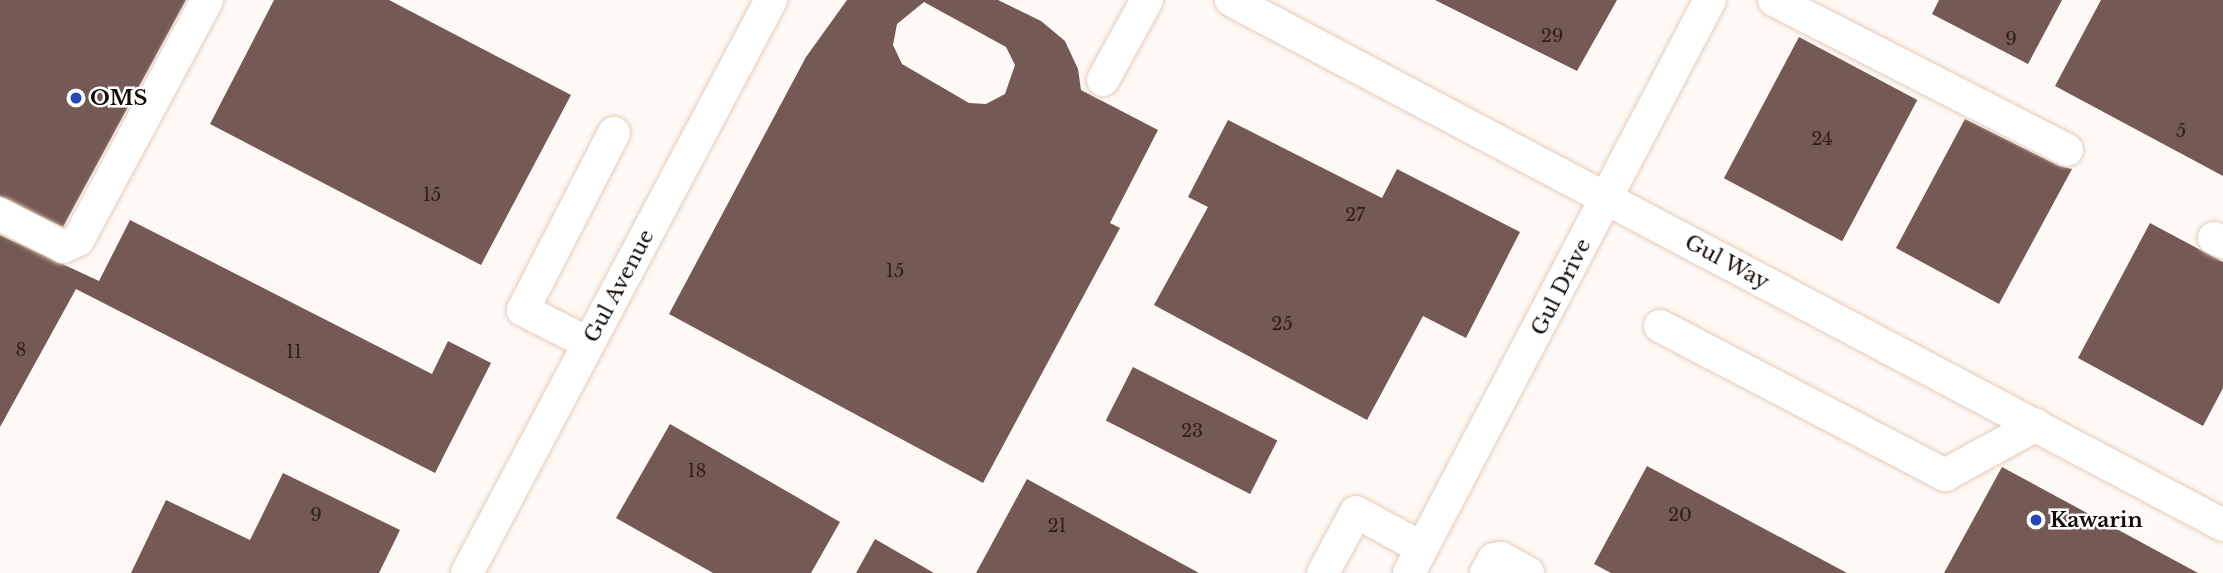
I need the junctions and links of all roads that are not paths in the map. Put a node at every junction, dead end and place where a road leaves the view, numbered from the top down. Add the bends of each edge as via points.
1 (207, 0) edge
2 (771, 0) edge
3 (1147, 0) edge
4 (1231, 0) edge
5 (1710, 0) edge
6 (1774, 0) edge
7 (1103, 80) dead end
8 (614, 133) dead end
9 (2067, 150) dead end
10 (1607, 197) junction
11 (0, 214) edge
12 (1660, 326) dead end
13 (588, 343) junction
14 (2036, 425) junction
15 (2223, 525) edge
16 (1415, 566) edge
17 (467, 573) edge
18 (1322, 573) edge
19 (1486, 573) edge
20 (1528, 573) edge

1 - 11 street via 78,240 63,247
2 - 13 street, Gul Avenue
3 - 7 street
4 - 10 street, Gul Way
5 - 10 street, Gul Drive
6 - 9 street
8 - 13 street via 523,310
10 - 14 street, Gul Way
10 - 16 street, Gul Drive
12 - 14 street via 1945,475
13 - 17 street, Gul Avenue
14 - 15 street, Gul Way
16 - 18 street via 1356,512
19 - 20 street via 1494,559 1500,558

